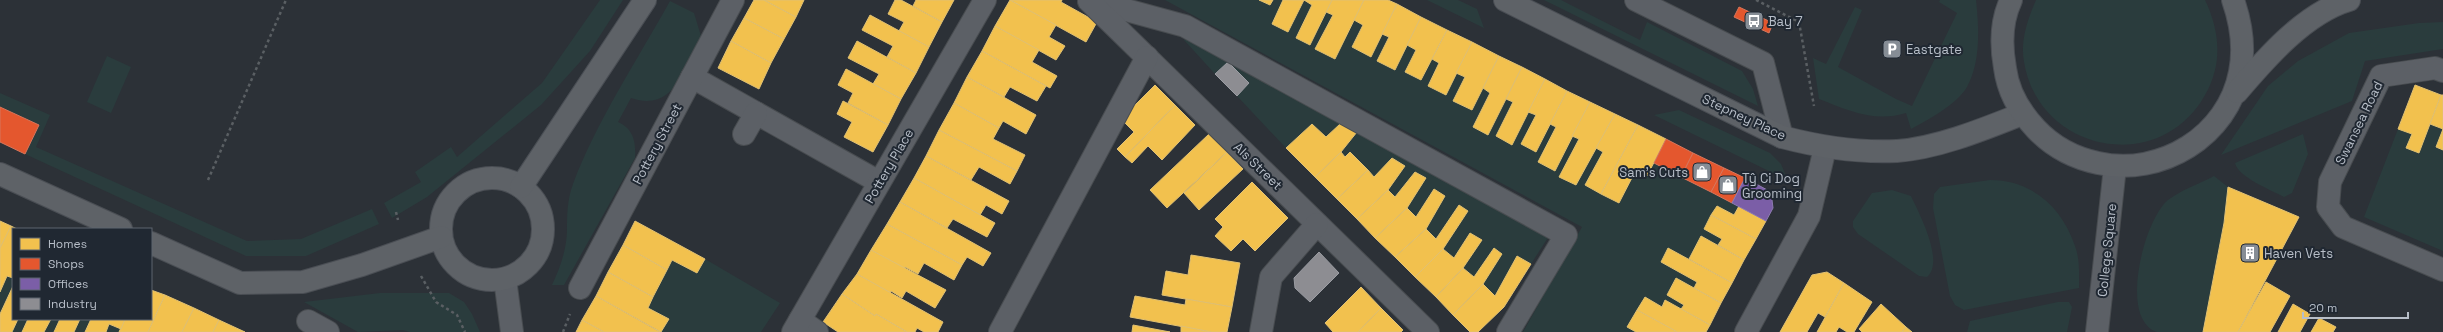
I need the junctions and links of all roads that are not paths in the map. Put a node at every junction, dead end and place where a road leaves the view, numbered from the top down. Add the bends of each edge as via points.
1 (645, 0) edge
2 (733, 0) edge
3 (985, 0) edge
4 (1089, 0) edge
5 (1505, 0) edge
6 (1636, 0) edge
7 (2011, 0) edge
8 (2233, 0) edge
9 (2349, 0) edge
10 (1147, 58) junction
11 (2443, 71) edge
12 (692, 77) junction
13 (2232, 97) junction
14 (756, 113) junction
15 (2022, 114) junction
16 (744, 134) dead end
17 (1782, 137) junction
18 (1825, 148) junction
19 (2116, 167) junction
20 (0, 174) edge
21 (879, 182) junction
22 (521, 187) junction
23 (1317, 224) junction
24 (119, 228) edge
25 (441, 237) junction
26 (152, 243) edge
27 (2443, 270) edge
28 (505, 279) junction
29 (580, 288) dead end
30 (804, 328) edge
31 (512, 332) edge
32 (1000, 332) edge
33 (1261, 332) edge
34 (1428, 332) edge
35 (1508, 332) edge
36 (1746, 332) edge
37 (2096, 332) edge

1 - 22 main road
2 - 12 street, Pottery Street
3 - 21 street, Pottery Place
4 - 10 street, Als Street
4 - 35 street via 1185,26 1566,235
5 - 17 main road, Stepney Place
6 - 17 street via 1763,63
7 - 15 main road via 2001,44 2006,81
8 - 13 main road via 2240,19 2243,46 2240,72
9 - 13 main road via 2337,4 2295,32 2262,63
10 - 23 street, Als Street
10 - 32 street
11 - 27 street, Swansea Road via 2435,68 2381,76 2330,182 2328,207 2343,227
12 - 14 street
12 - 29 street, Pottery Street
13 - 19 main road via 2217,122 2196,142 2172,157 2144,165
14 - 16 street
14 - 21 street
15 - 18 main road, Stepney Place via 1959,138 1897,151
15 - 19 main road via 2048,141 2080,159
17 - 18 main road, Stepney Place
18 - 36 street via 1809,216
19 - 37 street, College Square
20 - 24 main road
21 - 30 street, Pottery Place
22 - 25 main road via 508,180 493,178 478,180 464,186 453,195 445,208 441,222
22 - 28 main road via 533,199 540,214 543,230 540,246 532,261 520,272
23 - 33 street via 1271,277
23 - 34 street, Als Street
25 - 26 main road via 362,265 303,282 240,283
25 - 28 main road via 450,260 469,275 480,280
28 - 31 street

